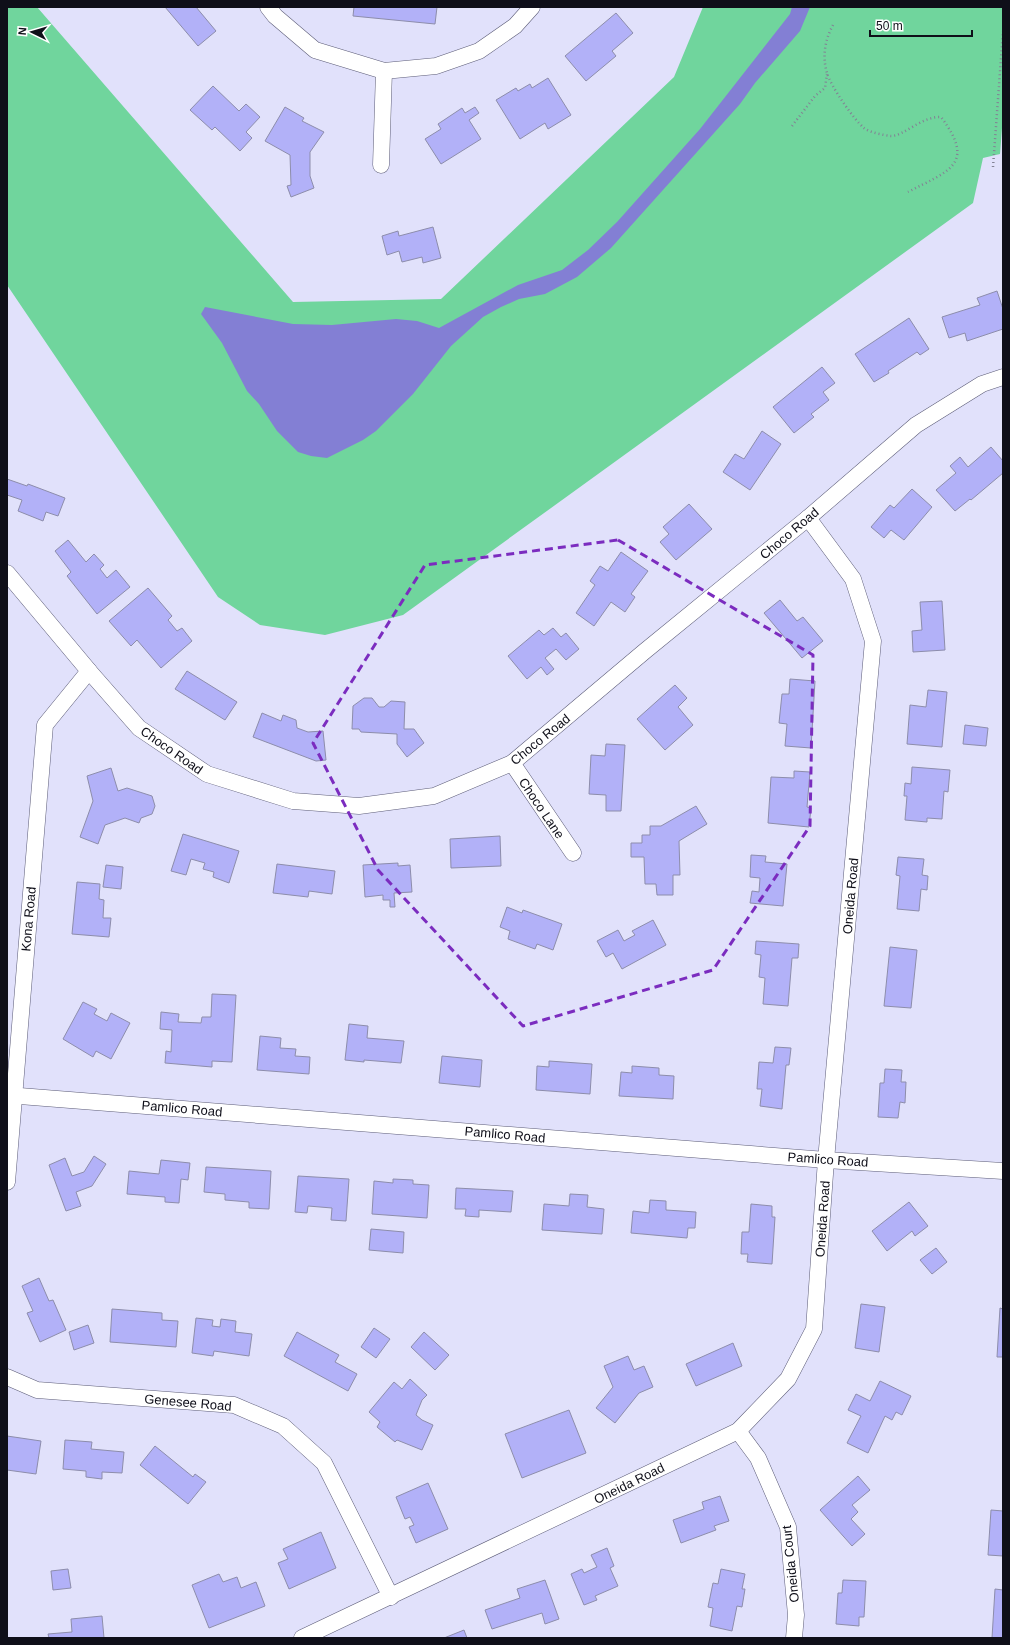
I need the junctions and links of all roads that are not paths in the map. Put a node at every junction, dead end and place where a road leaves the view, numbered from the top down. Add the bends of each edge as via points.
1 (268, 7) edge
2 (532, 7) edge
3 (384, 71) junction
4 (381, 165) dead end
5 (1003, 376) edge
6 (808, 518) junction
7 (7, 573) edge
8 (88, 671) junction
9 (512, 763) junction
10 (572, 853) dead end
11 (10, 1095) edge
12 (826, 1160) junction
13 (1003, 1171) edge
14 (7, 1182) edge
15 (7, 1377) edge
16 (738, 1431) junction
17 (391, 1597) junction
18 (302, 1638) edge
19 (794, 1638) edge

1 - 3 street via 315,50
2 - 3 street via 515,26 479,51 436,66
3 - 4 street
5 - 6 street, Choco Road via 982,384 916,425
6 - 9 street, Choco Road
6 - 12 street, Oneida Road via 853,579 873,641
7 - 8 street, Choco Road
8 - 9 street, Choco Road via 139,728 207,774 293,801 359,806 434,796
8 - 11 street, Kona Road via 45,725
9 - 10 street, Choco Lane
11 - 12 street, Pamlico Road
11 - 14 street, Kona Road
12 - 13 street, Pamlico Road
12 - 16 street, Oneida Road via 814,1330 788,1379
15 - 17 street, Genesee Road via 37,1390 234,1405 283,1426 324,1463
16 - 17 street, Oneida Road
16 - 19 street, Oneida Court via 758,1458 788,1527 796,1615
17 - 18 street, Oneida Road

